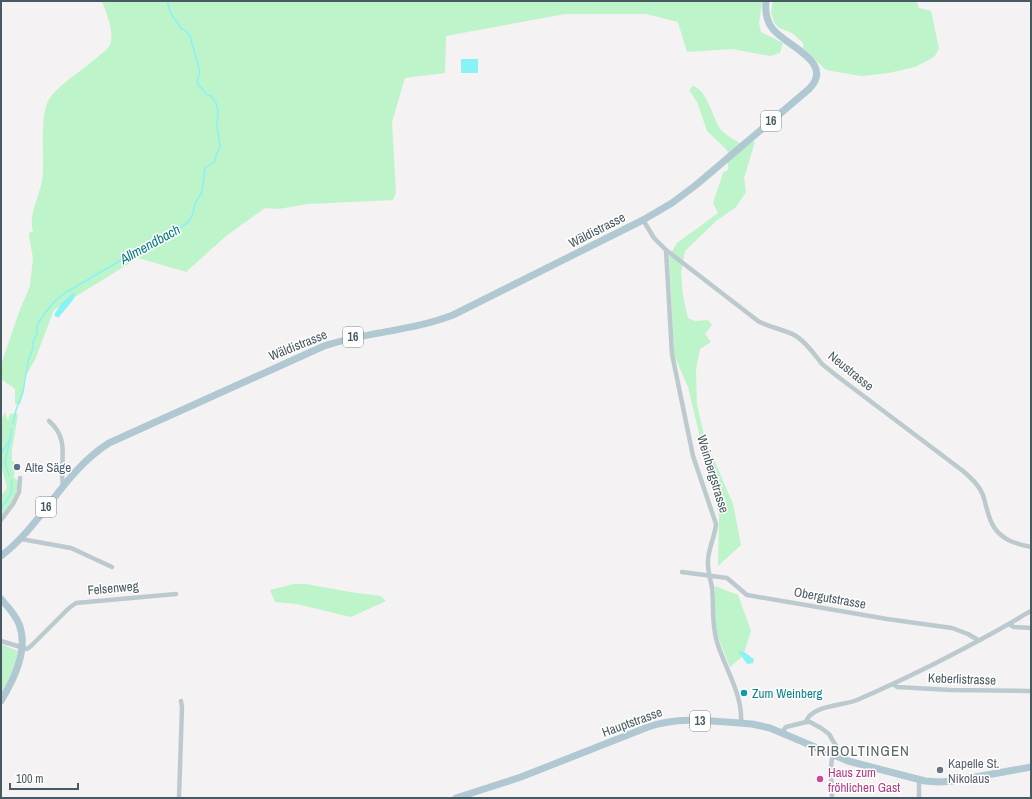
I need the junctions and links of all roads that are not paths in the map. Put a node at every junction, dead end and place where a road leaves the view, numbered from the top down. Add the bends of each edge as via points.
1 (766, 1) edge
2 (643, 220) junction
3 (668, 252) junction
4 (49, 421) dead end
5 (20, 478) dead end
6 (63, 486) junction
7 (1, 520) edge
8 (21, 539) junction
9 (1031, 547) edge
10 (1, 556) edge
11 (112, 567) dead end
12 (682, 572) dead end
13 (710, 576) junction
14 (176, 594) dead end
15 (1, 599) edge
16 (1031, 611) edge
17 (1010, 624) junction
18 (1031, 628) edge
19 (978, 640) junction
20 (1, 641) edge
21 (22, 648) junction
22 (893, 684) junction
23 (1031, 691) edge
24 (1, 701) edge
25 (181, 701) dead end
26 (806, 722) junction
27 (741, 723) junction
28 (781, 733) junction
29 (835, 756) junction
30 (1031, 768) edge
31 (919, 780) junction
32 (180, 798) edge
33 (456, 798) edge
34 (832, 798) edge
35 (919, 798) edge

1 - 2 main road, 16 via 765,10 769,23 783,39 814,63 817,71 816,80 809,89 696,185
2 - 3 street, Neustrasse via 654,238
2 - 6 main road, Wäldistrasse / 16 via 453,315 324,346 120,437 85,460
3 - 9 street, Neustrasse via 758,322 796,336 837,376 964,471 982,494 989,520 997,531 1009,540
3 - 13 street, Weinbergstrasse via 672,354 693,456 716,524 708,559
4 - 6 street via 63,442
5 - 7 street via 19,492 14,504
6 - 8 main road, Wäldistrasse / 16
8 - 10 main road, Wäldistrasse / 16
8 - 11 street via 71,548
12 - 13 street, Obergutstrasse
13 - 19 street, Obergutstrasse via 727,578 747,594 952,628
13 - 27 street, Weinbergstrasse via 713,628 740,705
14 - 21 street, Felsenweg via 76,603 28,649
15 - 21 main road via 19,623 22,631
16 - 17 street
17 - 18 street via 1014,627
17 - 19 street
19 - 22 street
20 - 21 street
21 - 24 main road via 17,669
22 - 23 street, Keberlistrasse via 897,687 950,690
22 - 26 street via 846,704 820,709 808,717
25 - 32 street
26 - 28 street via 786,727
26 - 29 street via 816,724 829,734 838,749 838,755
27 - 28 main road, Hauptstrasse / 13
27 - 33 main road, Hauptstrasse / 13 via 686,720 658,723 527,775
28 - 29 main road, Hauptstrasse / 13
29 - 31 main road, Hauptstrasse / 13
29 - 34 street via 830,767
30 - 31 main road, Hauptstrasse / 13 via 953,781
31 - 35 street

